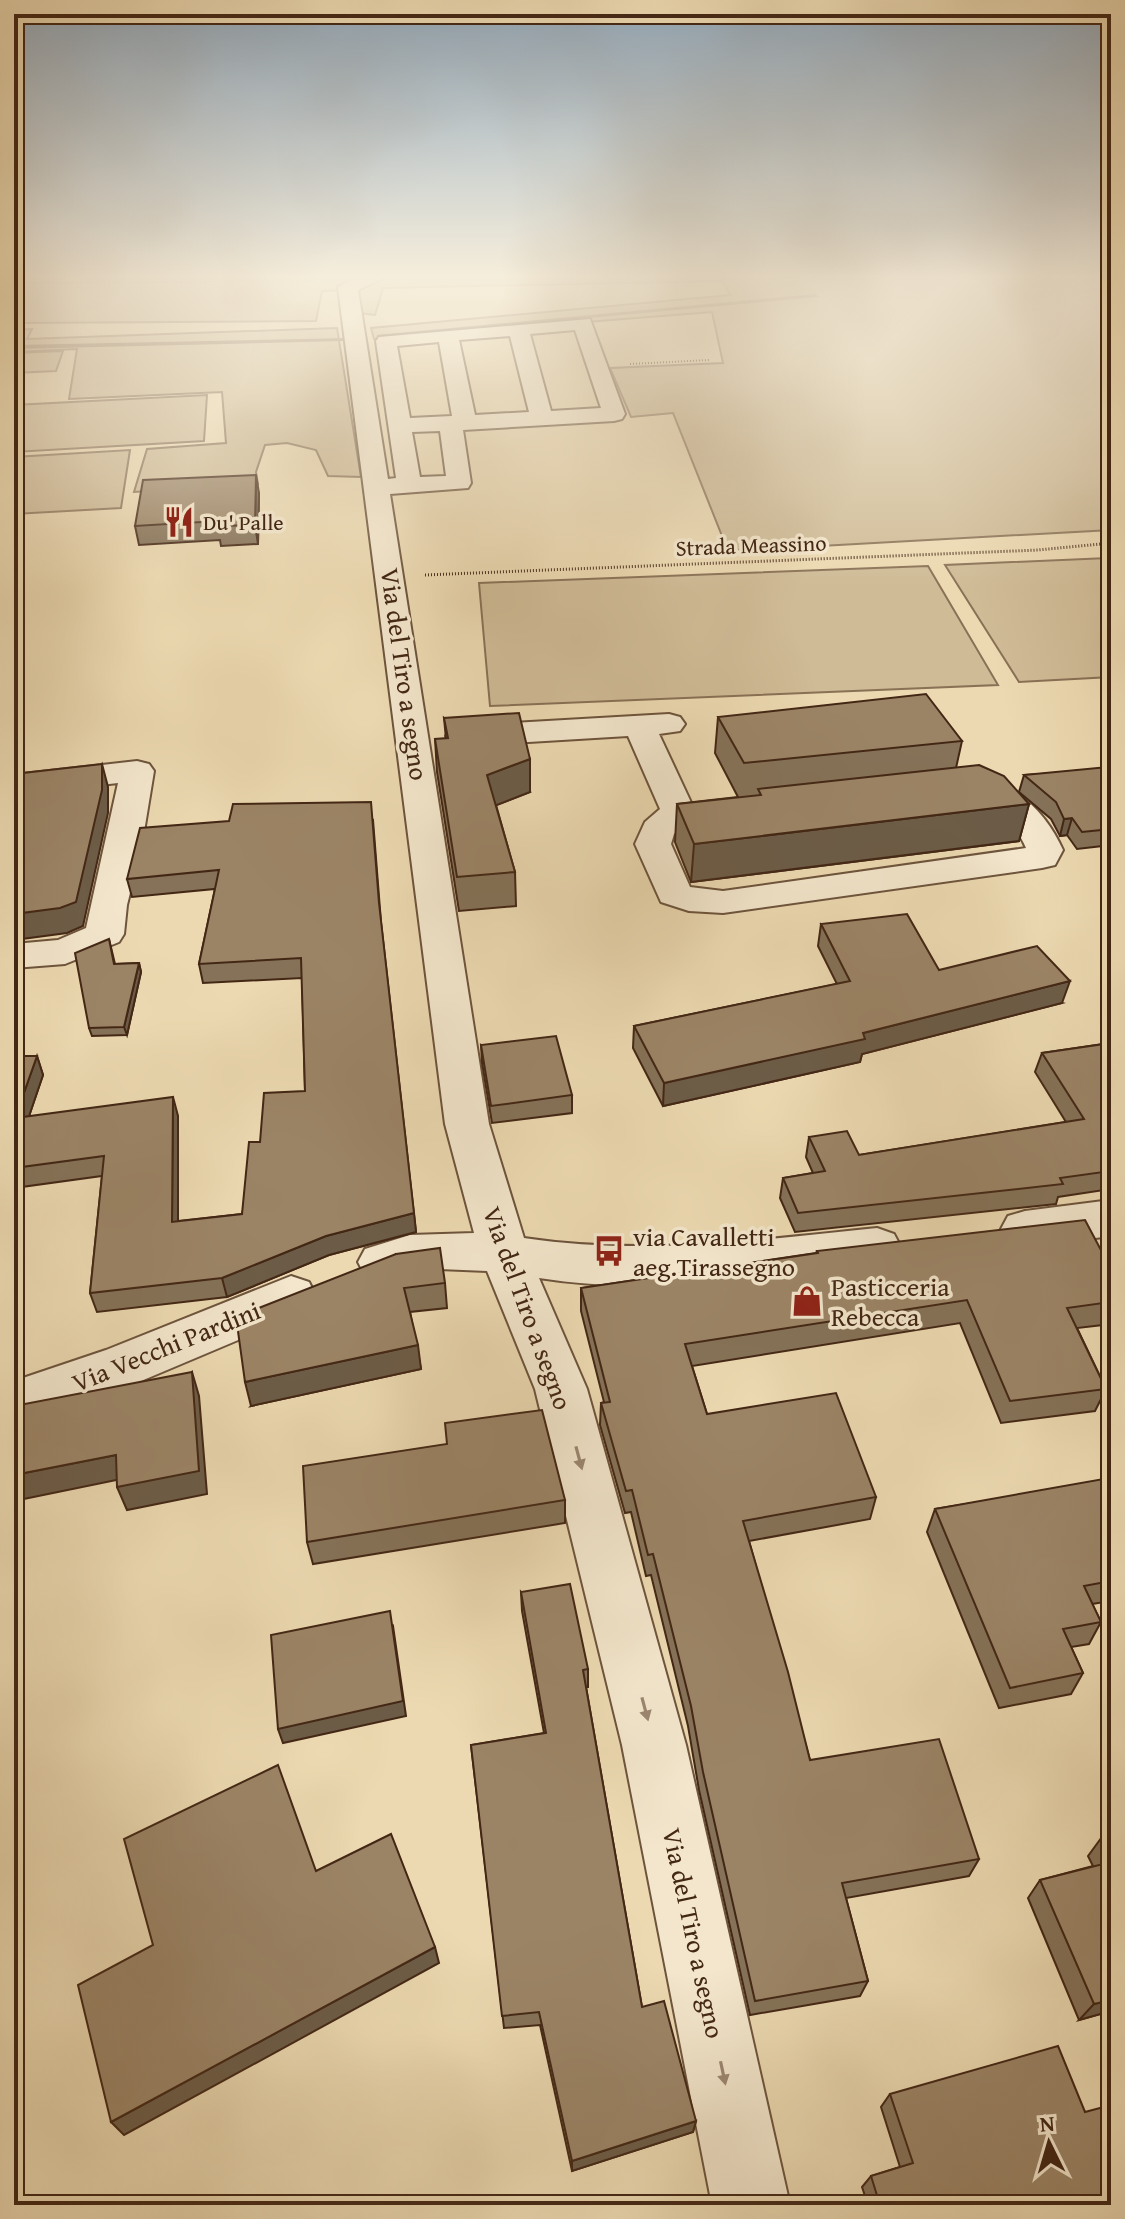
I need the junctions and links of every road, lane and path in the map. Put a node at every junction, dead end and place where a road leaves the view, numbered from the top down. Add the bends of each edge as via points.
1 (364, 381) edge
2 (392, 381) edge
3 (453, 381) edge
4 (532, 381) edge
5 (602, 381) edge
6 (542, 418) junction
7 (458, 423) junction
8 (399, 426) junction
9 (409, 485) junction
10 (378, 487) junction
11 (1111, 545) edge
12 (392, 576) junction
13 (414, 739) junction
14 (14, 785) edge
15 (940, 792) edge
16 (14, 956) edge
17 (1111, 1218) edge
18 (985, 1234) edge
19 (913, 1243) edge
20 (504, 1253) junction
21 (14, 1404) edge
22 (751, 2205) edge

1 - 10 street, Via del Tiro a segno
2 - 8 street
3 - 7 street
4 - 6 street
5 - 6 street via 614,414
6 - 7 street
7 - 8 street
7 - 9 street via 459,483
8 - 9 street
9 - 10 street
10 - 12 street, Via del Tiro a segno
11 - 12 path, Strada Meassino
12 - 13 street, Via del Tiro a segno
13 - 15 street via 655,724 693,812 658,830 653,844 674,894 689,900 723,902 1042,857 1045,850 1036,829 996,793
13 - 20 street, Via del Tiro a segno via 467,1124
14 - 16 street via 137,771 105,934 65,952
17 - 18 street
19 - 20 street, Via Vecchi Pardini via 611,1267
20 - 21 street, Via Vecchi Pardini via 456,1249 394,1257
20 -> 22 street, Via del Tiro a segno via 561,1389 646,1714

